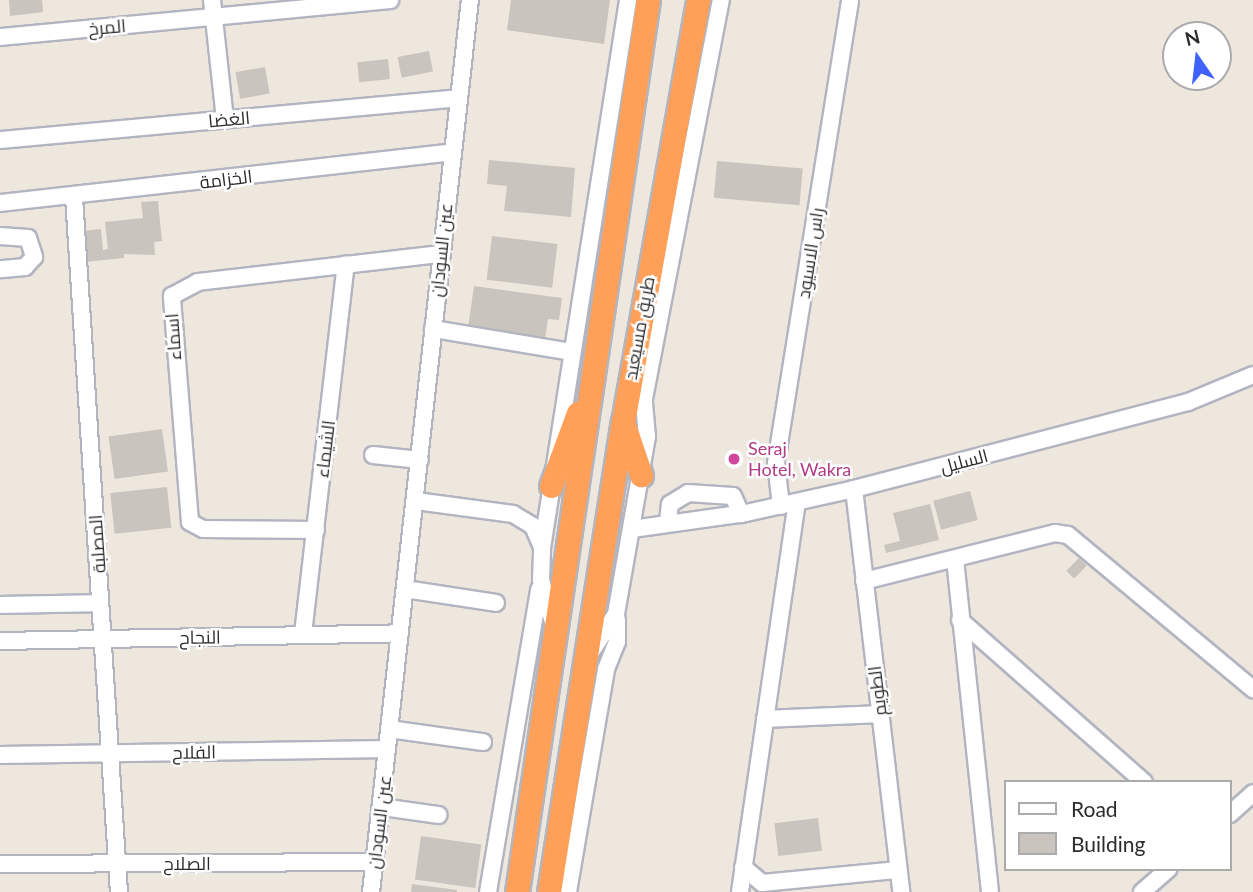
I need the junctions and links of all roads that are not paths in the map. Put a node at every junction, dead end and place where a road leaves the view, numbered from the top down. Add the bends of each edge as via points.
1 (212, 0) edge
2 (390, 0) edge
3 (470, 0) edge
4 (628, 0) edge
5 (648, 0) edge
6 (688, 0) edge
7 (698, 0) edge
8 (722, 0) edge
9 (850, 0) edge
10 (214, 17) junction
11 (0, 37) edge
12 (682, 84) junction
13 (458, 98) junction
14 (225, 120) junction
15 (0, 140) edge
16 (452, 152) junction
17 (74, 197) junction
18 (0, 203) edge
19 (0, 236) edge
20 (439, 254) junction
21 (346, 264) junction
22 (0, 269) edge
23 (607, 301) junction
24 (433, 330) junction
25 (572, 352) junction
26 (1253, 375) edge
27 (623, 422) junction
28 (374, 453) dead end
29 (420, 458) junction
30 (640, 486) junction
31 (854, 489) junction
32 (550, 493) junction
33 (416, 501) junction
34 (789, 505) junction
35 (513, 514) junction
36 (741, 514) junction
37 (668, 522) junction
38 (632, 528) junction
39 (316, 530) junction
40 (542, 548) junction
41 (955, 559) junction
42 (541, 580) junction
43 (864, 581) junction
44 (405, 589) junction
45 (100, 603) junction
46 (496, 603) dead end
47 (0, 606) edge
48 (616, 614) junction
49 (960, 620) junction
50 (400, 632) junction
51 (558, 634) junction
52 (303, 635) junction
53 (103, 639) junction
54 (0, 641) edge
55 (587, 658) junction
56 (1253, 689) edge
57 (880, 714) junction
58 (765, 719) junction
59 (389, 729) junction
60 (483, 742) dead end
61 (387, 749) junction
62 (110, 753) junction
63 (0, 755) edge
64 (1142, 780) edge
65 (1253, 793) edge
66 (382, 807) junction
67 (1232, 812) edge
68 (438, 815) dead end
69 (374, 862) junction
70 (117, 863) junction
71 (0, 864) edge
72 (743, 867) junction
73 (898, 870) junction
74 (1166, 871) edge
75 (119, 892) edge
76 (371, 892) edge
77 (488, 892) edge
78 (517, 892) edge
79 (549, 892) edge
80 (568, 892) edge
81 (740, 892) edge
82 (901, 892) edge
83 (990, 892) edge
84 (1142, 892) edge

1 - 10 street
2 - 10 street, المرخ
3 - 13 street, عين السودان
4 - 25 street
5 - 23 highway, طريق مسيعيد
6 - 12 highway
7 - 12 highway, طريق مسيعيد
8 - 30 street, طريق مسيعيد via 644,399
9 - 34 street, راس الاسيود via 776,463
10 - 11 street, المرخ
10 - 14 street
12 - 27 highway, طريق مسيعيد
13 - 14 street, الغضا
13 - 16 street, عين السودان
14 - 15 street, الغضا
16 - 17 street, الخزامة
16 - 20 street, عين السودان
17 - 18 street, الخزامة
17 - 45 street, المصلبة
19 - 22 street via 28,237 34,257 25,267
20 - 21 street, اسماء
20 - 24 street, عين السودان
21 - 39 street, الشيماء
21 - 39 street, اسماء via 188,284 172,296 190,522 203,529
23 - 32 highway via 573,436
23 - 51 highway, طريق مسيعيد
24 - 25 street
24 - 29 street, عين السودان
25 - 32 street
26 - 31 street, السليل via 1188,402
27 - 30 highway
27 - 55 highway, طريق مسيعيد
28 - 29 street
29 - 33 street, عين السودان
30 - 37 street
30 - 38 street, طريق مسيعيد
31 - 34 street, السليل
31 - 43 street, الطويم
32 - 35 street
32 - 40 street
33 - 35 street
33 - 44 street, عين السودان
34 - 36 street, السليل
34 - 58 street, راس الاسيود
35 - 40 street via 533,526
36 - 37 street, السليل
36 - 37 street via 733,496 688,493 670,504
37 - 38 street, السليل
38 - 48 street, طريق مسيعيد
39 - 52 street, الشيماء
40 - 42 street
41 - 43 street
41 - 49 street
41 - 56 street via 1068,535
42 - 51 street via 548,616
42 - 77 street
43 - 57 street, الطويم
44 - 46 street
44 - 50 street, عين السودان
45 - 47 street
45 - 53 street, المصلبة
48 - 55 street, طريق مسيعيد
48 - 80 street, طريق مسيعيد via 617,642 606,669
49 - 64 street
49 - 83 street
50 - 52 street, النجاح
50 - 59 street, عين السودان
51 - 78 highway, طريق مسيعيد
52 - 53 street, النجاح
53 - 54 street, النجاح
53 - 62 street, المصلبة
55 - 79 highway, طريق مسيعيد
57 - 58 street
57 - 73 street, الطويم
58 - 72 street, راس الاسيود
59 - 60 street
59 - 61 street, عين السودان
61 - 62 street, الفلاح
61 - 66 street, عين السودان
62 - 63 street, الفلاح
62 - 70 street, المصلبة
65 - 67 street
66 - 68 street
66 - 69 street, عين السودان
69 - 70 street, الصلاح
69 - 76 street, عين السودان
70 - 71 street, الصلاح
70 - 75 street, المصلبة
72 - 73 street via 762,883
72 - 81 street, راس الاسيود
73 - 82 street, الطويم
74 - 84 street

